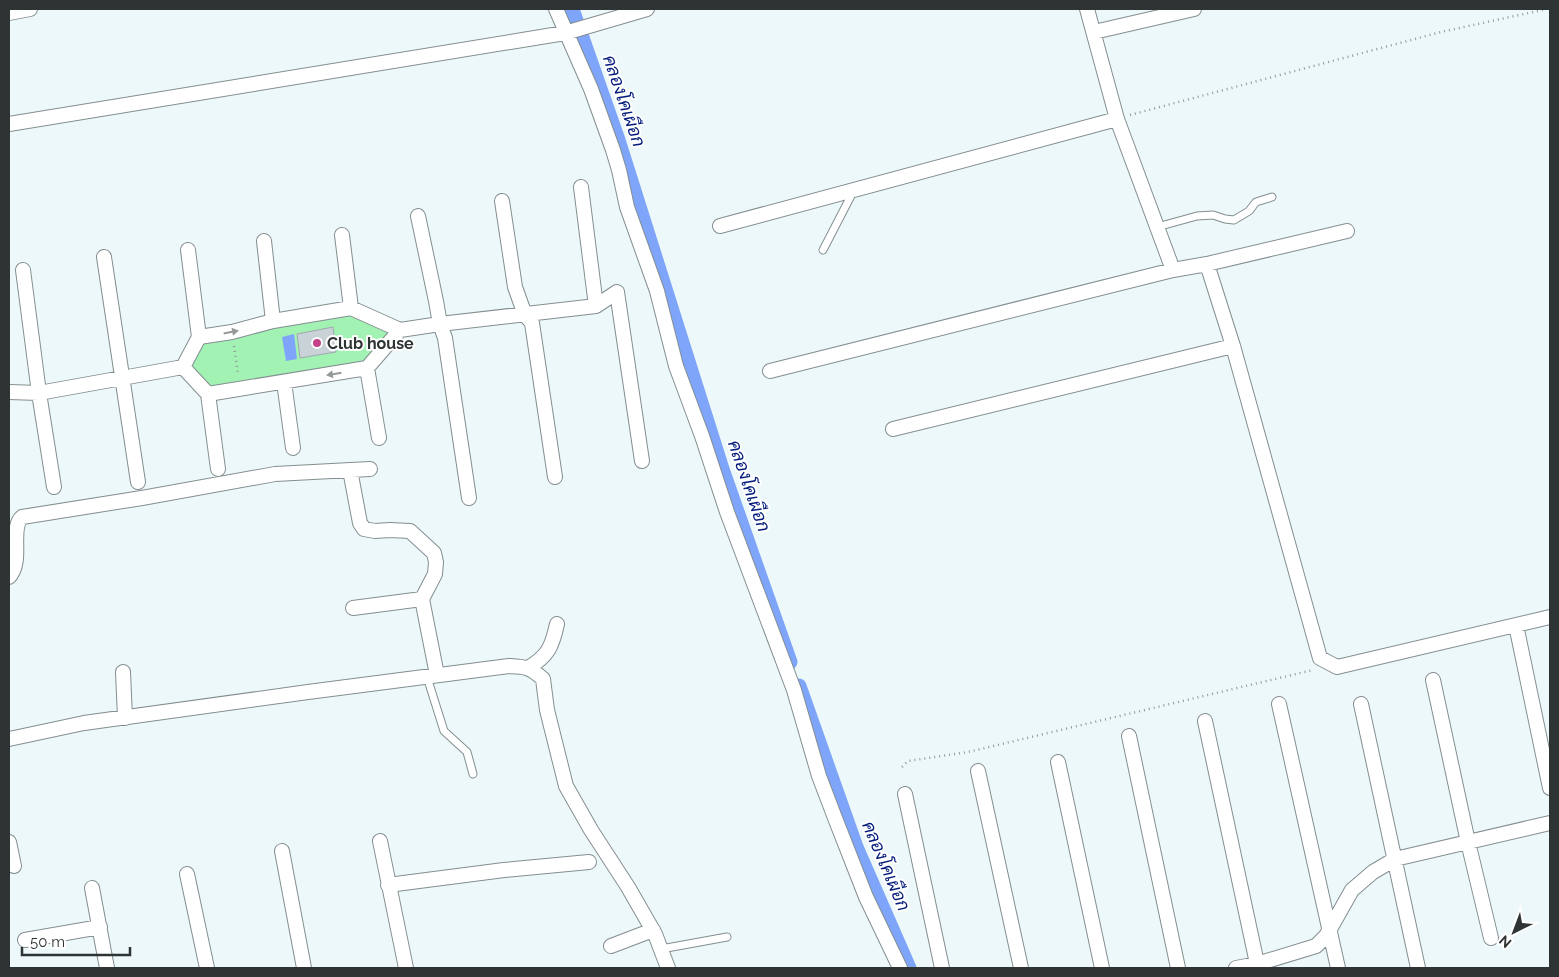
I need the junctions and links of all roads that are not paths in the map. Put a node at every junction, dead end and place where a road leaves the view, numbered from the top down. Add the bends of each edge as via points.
1 (30, 9) edge
2 (556, 9) edge
3 (647, 9) edge
4 (1087, 9) edge
5 (1194, 9) edge
6 (9, 13) edge
7 (622, 13) edge
8 (568, 32) junction
9 (1094, 32) junction
10 (1117, 119) junction
11 (9, 124) edge
12 (582, 187) dead end
13 (854, 190) junction
14 (1272, 197) dead end
15 (502, 201) dead end
16 (418, 216) dead end
17 (720, 226) dead end
18 (1157, 227) junction
19 (1347, 231) dead end
20 (342, 235) dead end
21 (264, 241) dead end
22 (188, 250) dead end
23 (824, 250) dead end
24 (104, 257) dead end
25 (1208, 264) junction
26 (23, 270) dead end
27 (1173, 270) junction
28 (596, 306) junction
29 (351, 308) junction
30 (525, 315) junction
31 (273, 322) junction
32 (440, 324) junction
33 (400, 330) junction
34 (199, 337) junction
35 (1233, 346) junction
36 (183, 367) junction
37 (367, 368) junction
38 (770, 371) dead end
39 (121, 378) junction
40 (284, 382) junction
41 (9, 392) edge
42 (39, 393) junction
43 (208, 394) junction
44 (893, 429) dead end
45 (379, 438) dead end
46 (293, 448) dead end
47 (642, 461) dead end
48 (218, 468) dead end
49 (370, 469) dead end
50 (350, 470) junction
51 (555, 477) dead end
52 (138, 482) dead end
53 (54, 487) dead end
54 (470, 498) dead end
55 (9, 577) edge
56 (422, 599) junction
57 (353, 608) dead end
58 (1550, 617) edge
59 (557, 624) dead end
60 (1516, 625) junction
61 (528, 668) junction
62 (123, 672) dead end
63 (432, 676) junction
64 (1433, 680) dead end
65 (1279, 704) dead end
66 (1361, 704) dead end
67 (125, 718) junction
68 (1205, 721) dead end
69 (1129, 736) dead end
70 (9, 739) edge
71 (1058, 762) dead end
72 (978, 771) dead end
73 (473, 774) dead end
74 (1550, 788) edge
75 (905, 794) dead end
76 (1550, 823) edge
77 (380, 841) dead end
78 (9, 842) edge
79 (1468, 842) junction
80 (282, 851) dead end
81 (1395, 859) junction
82 (588, 862) dead end
83 (14, 866) dead end
84 (187, 874) dead end
85 (388, 885) junction
86 (92, 888) dead end
87 (100, 927) junction
88 (653, 930) junction
89 (1328, 931) junction
90 (727, 937) dead end
91 (1491, 938) dead end
92 (24, 940) dead end
93 (611, 946) dead end
94 (661, 949) junction
95 (1258, 966) edge
96 (107, 968) edge
97 (207, 968) edge
98 (304, 968) edge
99 (402, 968) edge
100 (668, 968) edge
101 (900, 968) edge
102 (942, 968) edge
103 (1021, 968) edge
104 (1102, 968) edge
105 (1178, 968) edge
106 (1236, 968) edge
107 (1338, 968) edge
108 (1418, 968) edge

1 - 6 street
2 - 8 street
3 - 7 street
4 - 9 street
5 - 9 street
7 - 8 street
8 - 11 street
8 - 101 street via 613,150 627,207 657,291 676,366 794,690 819,776 866,897
9 - 10 street
10 - 13 street
10 - 18 street
12 - 28 street
13 - 17 street
13 - 23 lane
14 - 18 lane via 1256,202 1249,211 1234,220 1213,215 1197,216
15 - 30 street via 515,287
16 - 32 street
18 - 27 street
19 - 25 street
20 - 29 street
21 - 31 street
22 - 34 street
24 - 39 street
25 - 27 street
25 - 35 street
26 - 42 street
27 - 38 street
28 - 30 street
28 - 47 street via 617,292
29 - 31 street
29 - 33 street
30 - 32 street
30 - 51 street via 532,322
34 -> 31 street
32 - 33 street
32 - 54 street via 445,338
33 - 37 street
34 - 36 street
35 - 44 street
35 - 60 street via 1320,658 1337,668
36 - 39 street
36 - 43 street
37 -> 40 street
37 - 45 street
39 - 42 street
39 - 52 street
40 - 43 street
40 - 46 street
41 - 42 street
42 - 53 street
43 - 48 street
49 - 50 street
50 - 55 street via 275,474 22,517 16,527 16,562
50 - 56 street via 360,523 364,529 375,532 410,531 434,553 435,574
56 - 57 street
56 - 63 street
58 - 60 street
59 - 61 street via 548,652
60 - 74 street
61 - 63 street via 509,666
61 - 88 street via 543,679 547,710 566,786
62 - 67 street
63 - 67 street
63 - 73 lane via 444,731 467,752
64 - 79 street
65 - 89 street
66 - 81 street
67 - 70 street
68 - 95 street
69 - 105 street
71 - 104 street
72 - 103 street
75 - 102 street
76 - 79 street
77 - 85 street
78 - 83 street
79 - 81 street
79 - 91 street
80 - 98 street
81 - 89 street via 1372,872 1352,890
81 - 108 street
82 - 85 street
84 - 97 street
85 - 99 street
86 - 87 street
87 - 92 street
87 - 96 street
88 - 93 street
88 - 94 street
89 - 95 street via 1316,946
89 - 107 street
90 - 94 lane
94 - 100 street
95 - 106 street

